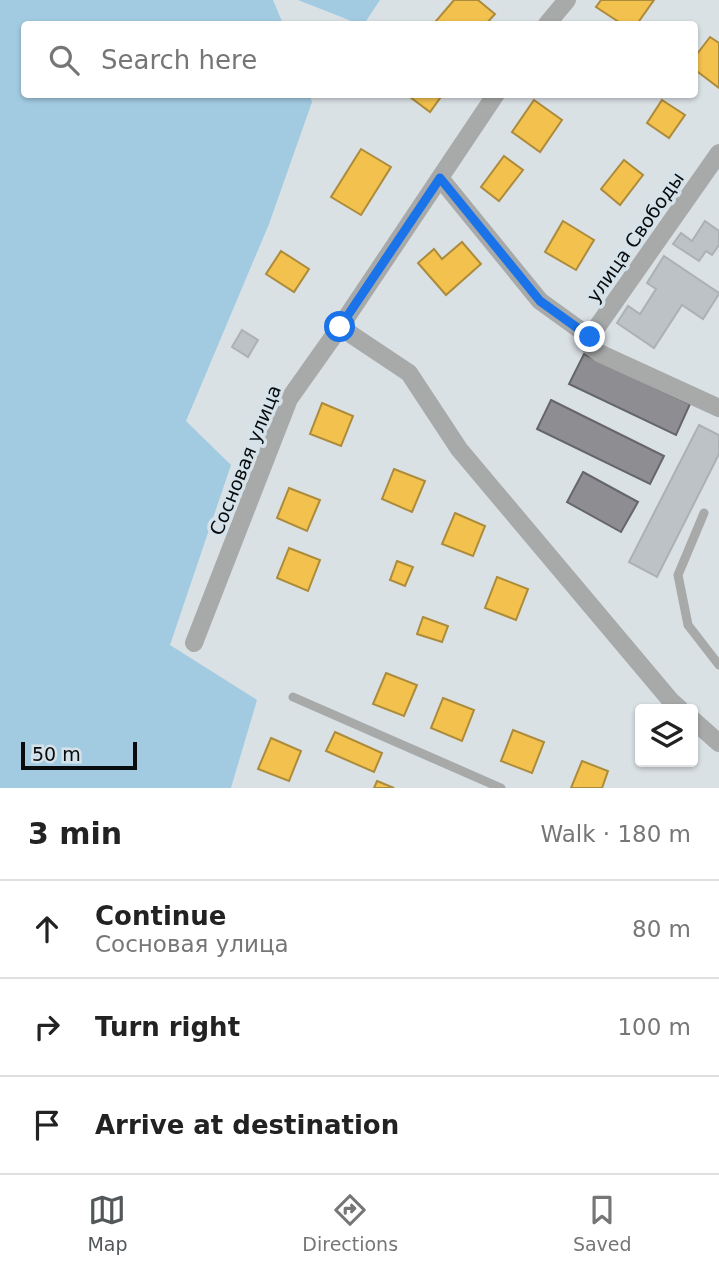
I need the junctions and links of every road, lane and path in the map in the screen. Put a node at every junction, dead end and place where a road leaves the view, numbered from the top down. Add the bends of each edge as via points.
1 (567, 0) edge
2 (550, 21) edge
3 (493, 98) edge
4 (719, 153) edge
5 (440, 178) junction
6 (340, 327) junction
7 (590, 342) junction
8 (719, 408) edge
9 (704, 513) dead end
10 (194, 643) dead end
11 (719, 665) edge
12 (293, 697) dead end
13 (674, 704) edge
14 (698, 724) edge
15 (719, 743) edge
16 (501, 788) edge

1 - 2 street
3 - 5 street, Сосновая улица
4 - 7 street, улица Свободы
5 - 6 street, Сосновая улица
5 - 7 street via 540,301
6 - 10 street, Сосновая улица via 289,399
6 - 13 street via 409,373 459,449
7 - 8 street via 599,353
9 - 11 lane via 678,575 688,625
12 - 16 lane
14 - 15 street

